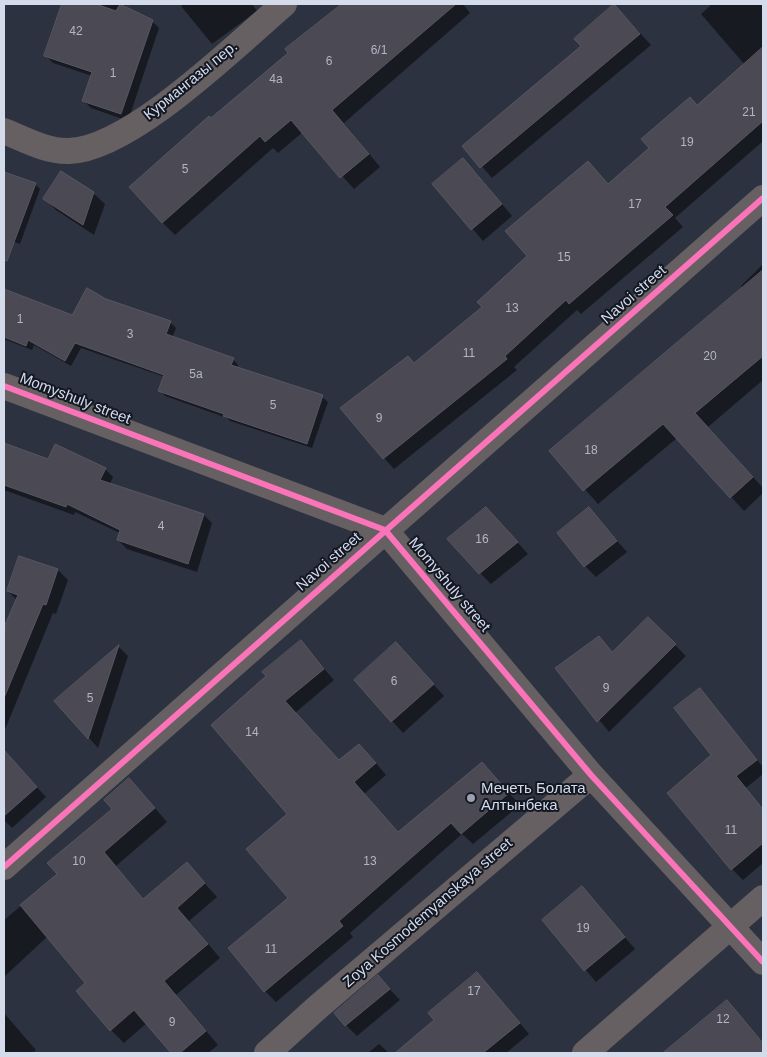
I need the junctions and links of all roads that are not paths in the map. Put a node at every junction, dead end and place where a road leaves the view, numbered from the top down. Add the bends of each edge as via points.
1 (284, 4) edge
2 (4, 131) edge
3 (763, 198) edge
4 (4, 386) edge
5 (385, 530) junction
6 (591, 776) junction
7 (4, 867) edge
8 (763, 898) edge
9 (731, 925) junction
10 (763, 962) edge
11 (267, 1053) edge
12 (585, 1053) edge

1 - 2 street, Курмангазы пер. via 151,116 91,148 68,152 44,147
3 - 5 street, Navoi street
4 - 5 street, Momyshuly street
5 - 6 street, Momyshuly street
5 - 7 street, Navoi street
6 - 9 street, Momyshuly street
6 - 11 street, Zoya Kosmodemyanskaya street
8 - 9 street
9 - 10 street, Momyshuly street
9 - 12 street

